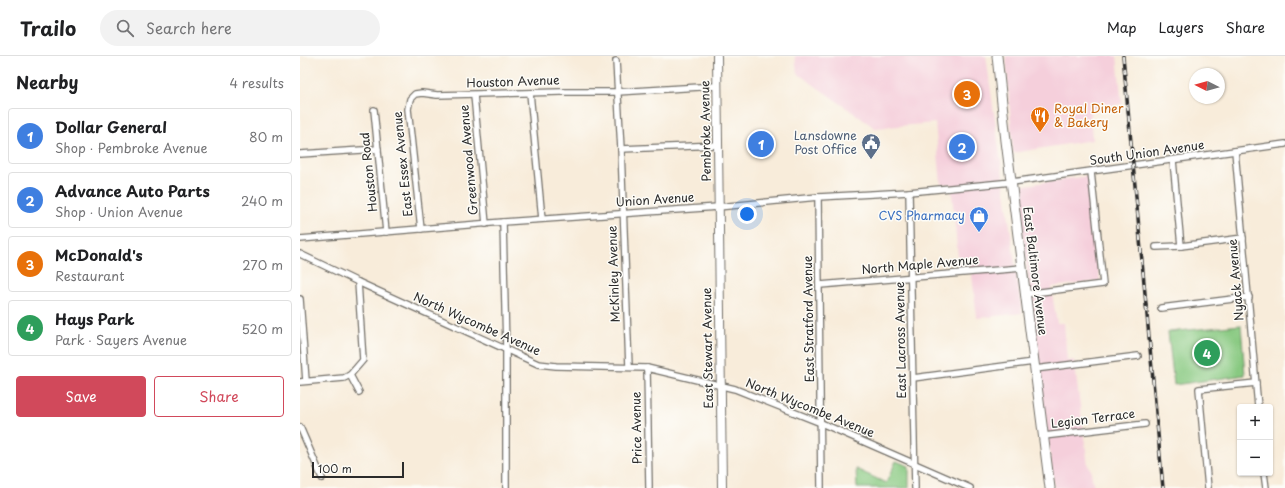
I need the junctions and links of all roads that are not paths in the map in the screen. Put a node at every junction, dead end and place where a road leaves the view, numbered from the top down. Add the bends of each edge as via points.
1 (717, 56) edge
2 (997, 56) edge
3 (616, 61) dead end
4 (716, 86) junction
5 (617, 92) junction
6 (530, 93) junction
7 (474, 95) junction
8 (411, 97) joint
9 (374, 110) dead end
10 (1285, 144) edge
11 (718, 145) junction
12 (378, 149) junction
13 (621, 149) junction
14 (1235, 151) junction
15 (300, 154) edge
16 (1173, 160) junction
17 (1091, 172) junction
18 (1012, 182) junction
19 (909, 192) junction
20 (818, 197) junction
21 (718, 207) junction
22 (623, 213) junction
23 (542, 219) junction
24 (503, 222) junction
25 (486, 224) junction
26 (421, 229) junction
27 (386, 232) junction
28 (1243, 238) junction
29 (300, 239) edge
30 (1180, 246) junction
31 (1156, 247) dead end
32 (300, 254) edge
33 (1022, 268) junction
34 (911, 276) junction
35 (358, 282) junction
36 (820, 285) junction
37 (1026, 294) junction
38 (1249, 297) junction
39 (300, 299) edge
40 (1160, 308) dead end
41 (301, 312) edge
42 (506, 349) junction
43 (1138, 356) dead end
44 (1035, 366) junction
45 (629, 367) junction
46 (647, 368) junction
47 (350, 375) junction
48 (913, 378) junction
49 (305, 382) edge
50 (1256, 383) junction
51 (721, 386) junction
52 (359, 392) dead end
53 (1258, 404) edge
54 (821, 423) junction
55 (1144, 424) dead end
56 (300, 427) edge
57 (1044, 436) junction
58 (915, 464) junction
59 (1264, 476) edge
60 (322, 478) dead end
61 (506, 488) edge
62 (649, 488) edge
63 (722, 488) edge
64 (821, 488) edge
65 (915, 488) edge
66 (970, 488) edge
67 (1050, 488) edge
68 (1208, 488) edge
69 (1266, 488) edge

1 - 4 street, Pembroke Avenue
2 - 18 main road, East Baltimore Avenue
3 - 5 street, McKinley Avenue
4 - 5 street
4 - 11 street, Pembroke Avenue
5 - 6 street, Houston Avenue
5 - 13 street, McKinley Avenue
6 - 7 street, Houston Avenue
6 - 23 street
7 - 8 street, Houston Avenue via 418,93
7 - 25 street, Greenwood Avenue
8 - 26 street, East Essex Avenue via 408,109
9 - 12 street, Houston Road
10 - 14 street, South Union Avenue
11 - 13 street
11 - 21 street, Pembroke Avenue
12 - 15 street
12 - 27 street, Houston Road
13 - 22 street, McKinley Avenue
14 - 16 street, South Union Avenue
14 - 28 street, Nyack Avenue
16 - 17 street, South Union Avenue
16 - 30 street
17 - 18 street, South Union Avenue
17 - 37 street via 1103,284
18 - 19 street, Union Avenue
18 - 33 main road, East Baltimore Avenue
19 - 20 street, Union Avenue
19 - 34 street, East Lacross Avenue
20 - 21 street, Union Avenue
20 - 36 street, East Stratford Avenue
21 - 22 street, Union Avenue
21 - 51 street, East Stewart Avenue
22 - 23 street, Union Avenue
22 - 45 street, McKinley Avenue
23 - 24 street, Union Avenue
24 - 25 street, Union Avenue
24 - 42 street
25 - 26 street, Union Avenue
26 - 27 street, Union Avenue
27 - 29 street, Union Avenue
28 - 30 street
28 - 38 street, Nyack Avenue
30 - 31 street
32 - 35 street, North Wycombe Avenue
33 - 34 street, North Maple Avenue
33 - 37 main road, East Baltimore Avenue
34 - 36 street, North Maple Avenue
34 - 48 street, East Lacross Avenue
35 - 42 street, North Wycombe Avenue
35 - 47 street via 363,360
36 - 54 street, East Stratford Avenue
37 - 44 main road, East Baltimore Avenue
38 - 40 street
38 - 50 street, Nyack Avenue
39 - 41 street
41 - 49 street
42 - 45 street, North Wycombe Avenue via 538,364
42 - 61 street
43 - 44 street
44 - 48 street
44 - 57 main road, East Baltimore Avenue
45 - 46 street, North Wycombe Avenue
46 - 51 street, North Wycombe Avenue
46 - 62 street, Price Avenue
47 - 49 street via 344,378
47 - 52 street
48 - 58 street, East Lacross Avenue
50 - 53 street, Nyack Avenue
50 - 68 street via 1199,389
51 - 54 street, North Wycombe Avenue via 747,393
51 - 63 street, East Stewart Avenue
54 - 58 street, North Wycombe Avenue
54 - 64 street, East Stratford Avenue
55 - 57 street, Legion Terrace
56 - 60 street
57 - 67 main road, East Baltimore Avenue
58 - 65 street, East Lacross Avenue
58 - 66 street, North Wycombe Avenue
59 - 69 street

